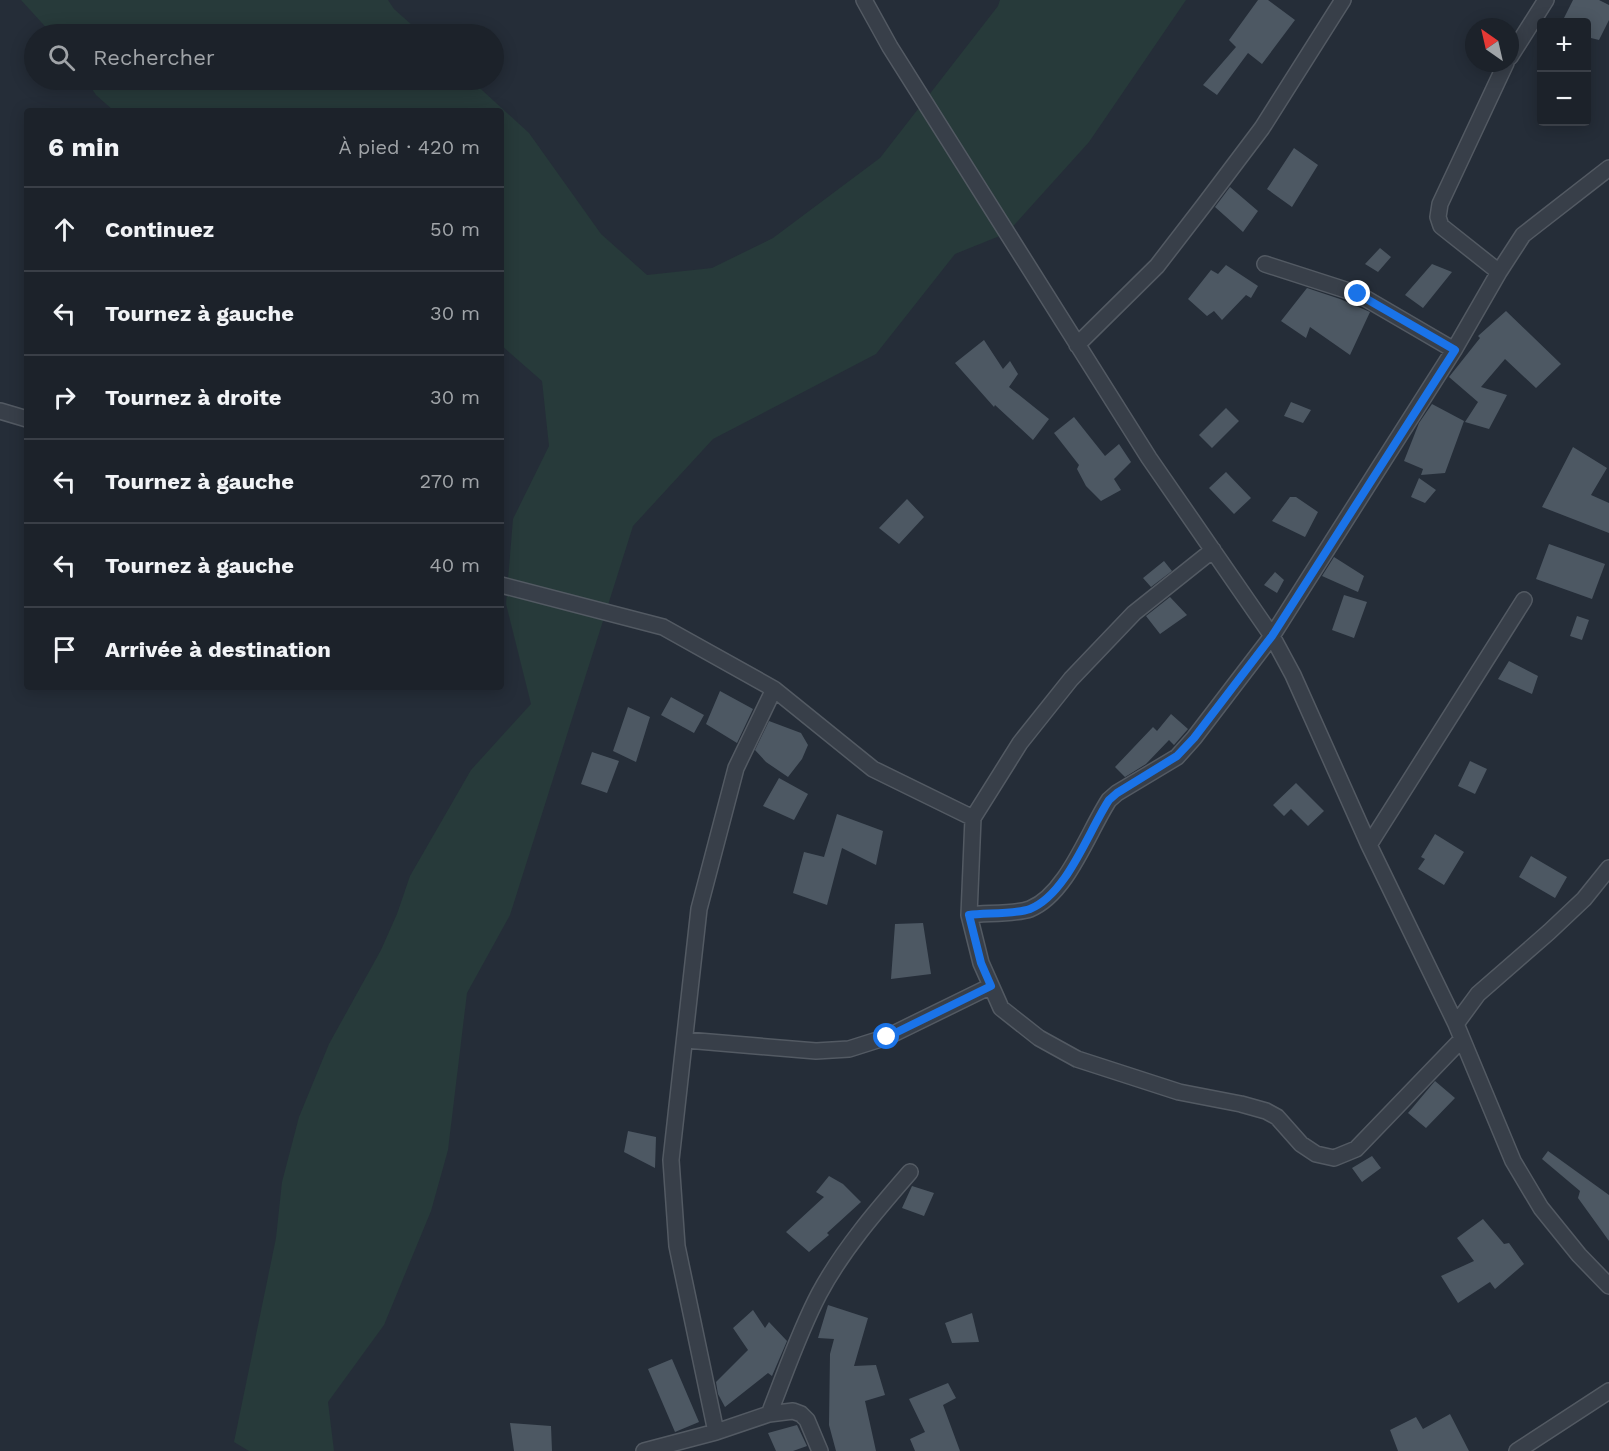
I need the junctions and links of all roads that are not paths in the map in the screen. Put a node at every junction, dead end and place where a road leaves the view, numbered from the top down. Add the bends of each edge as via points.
1 (864, 0) edge
2 (1343, 0) edge
3 (1546, 0) edge
4 (1519, 43) edge
5 (1502, 72) edge
6 (1609, 168) edge
7 (1265, 264) dead end
8 (1499, 272) junction
9 (1077, 345) junction
10 (1455, 350) junction
11 (0, 411) edge
12 (24, 418) edge
13 (1213, 550) junction
14 (504, 586) edge
15 (1524, 600) dead end
16 (1272, 636) junction
17 (774, 689) junction
18 (973, 818) junction
19 (1368, 845) junction
20 (1609, 868) edge
21 (969, 915) junction
22 (991, 986) junction
23 (1456, 1023) junction
24 (1462, 1039) junction
25 (686, 1040) junction
26 (910, 1172) dead end
27 (1609, 1286) edge
28 (1609, 1392) edge
29 (769, 1414) junction
30 (716, 1431) junction
31 (644, 1451) edge
32 (820, 1451) edge
33 (1517, 1451) edge

1 - 9 street
2 - 9 street via 1262,128 1157,266
3 - 4 street
5 - 8 street via 1440,204 1438,216 1441,226
6 - 8 street via 1523,236
7 - 10 street via 1358,294
8 - 10 street
9 - 13 street via 1149,459
10 - 16 street
11 - 12 street
13 - 16 street
13 - 18 street via 1134,613 1071,679 1020,743
14 - 17 street via 663,627
15 - 19 street
16 - 19 street
16 - 21 street via 1177,756 1109,800 1069,870 1040,904 1028,910
17 - 18 street via 873,769
17 - 25 street via 736,768 699,909
18 - 21 street
19 - 23 street
20 - 23 street via 1584,899 1478,994
21 - 22 street
22 - 24 street via 1001,1008 1039,1038 1077,1059 1179,1092 1266,1111 1277,1117 1301,1144 1316,1154 1334,1158 1356,1149
22 - 25 street via 887,1037 849,1049 816,1051
23 - 24 street
24 - 27 street via 1513,1161 1541,1208
25 - 30 street via 671,1160 676,1235
26 - 29 street via 860,1231 819,1294
28 - 33 street
29 - 30 street
29 - 32 street via 801,1414
30 - 31 street

